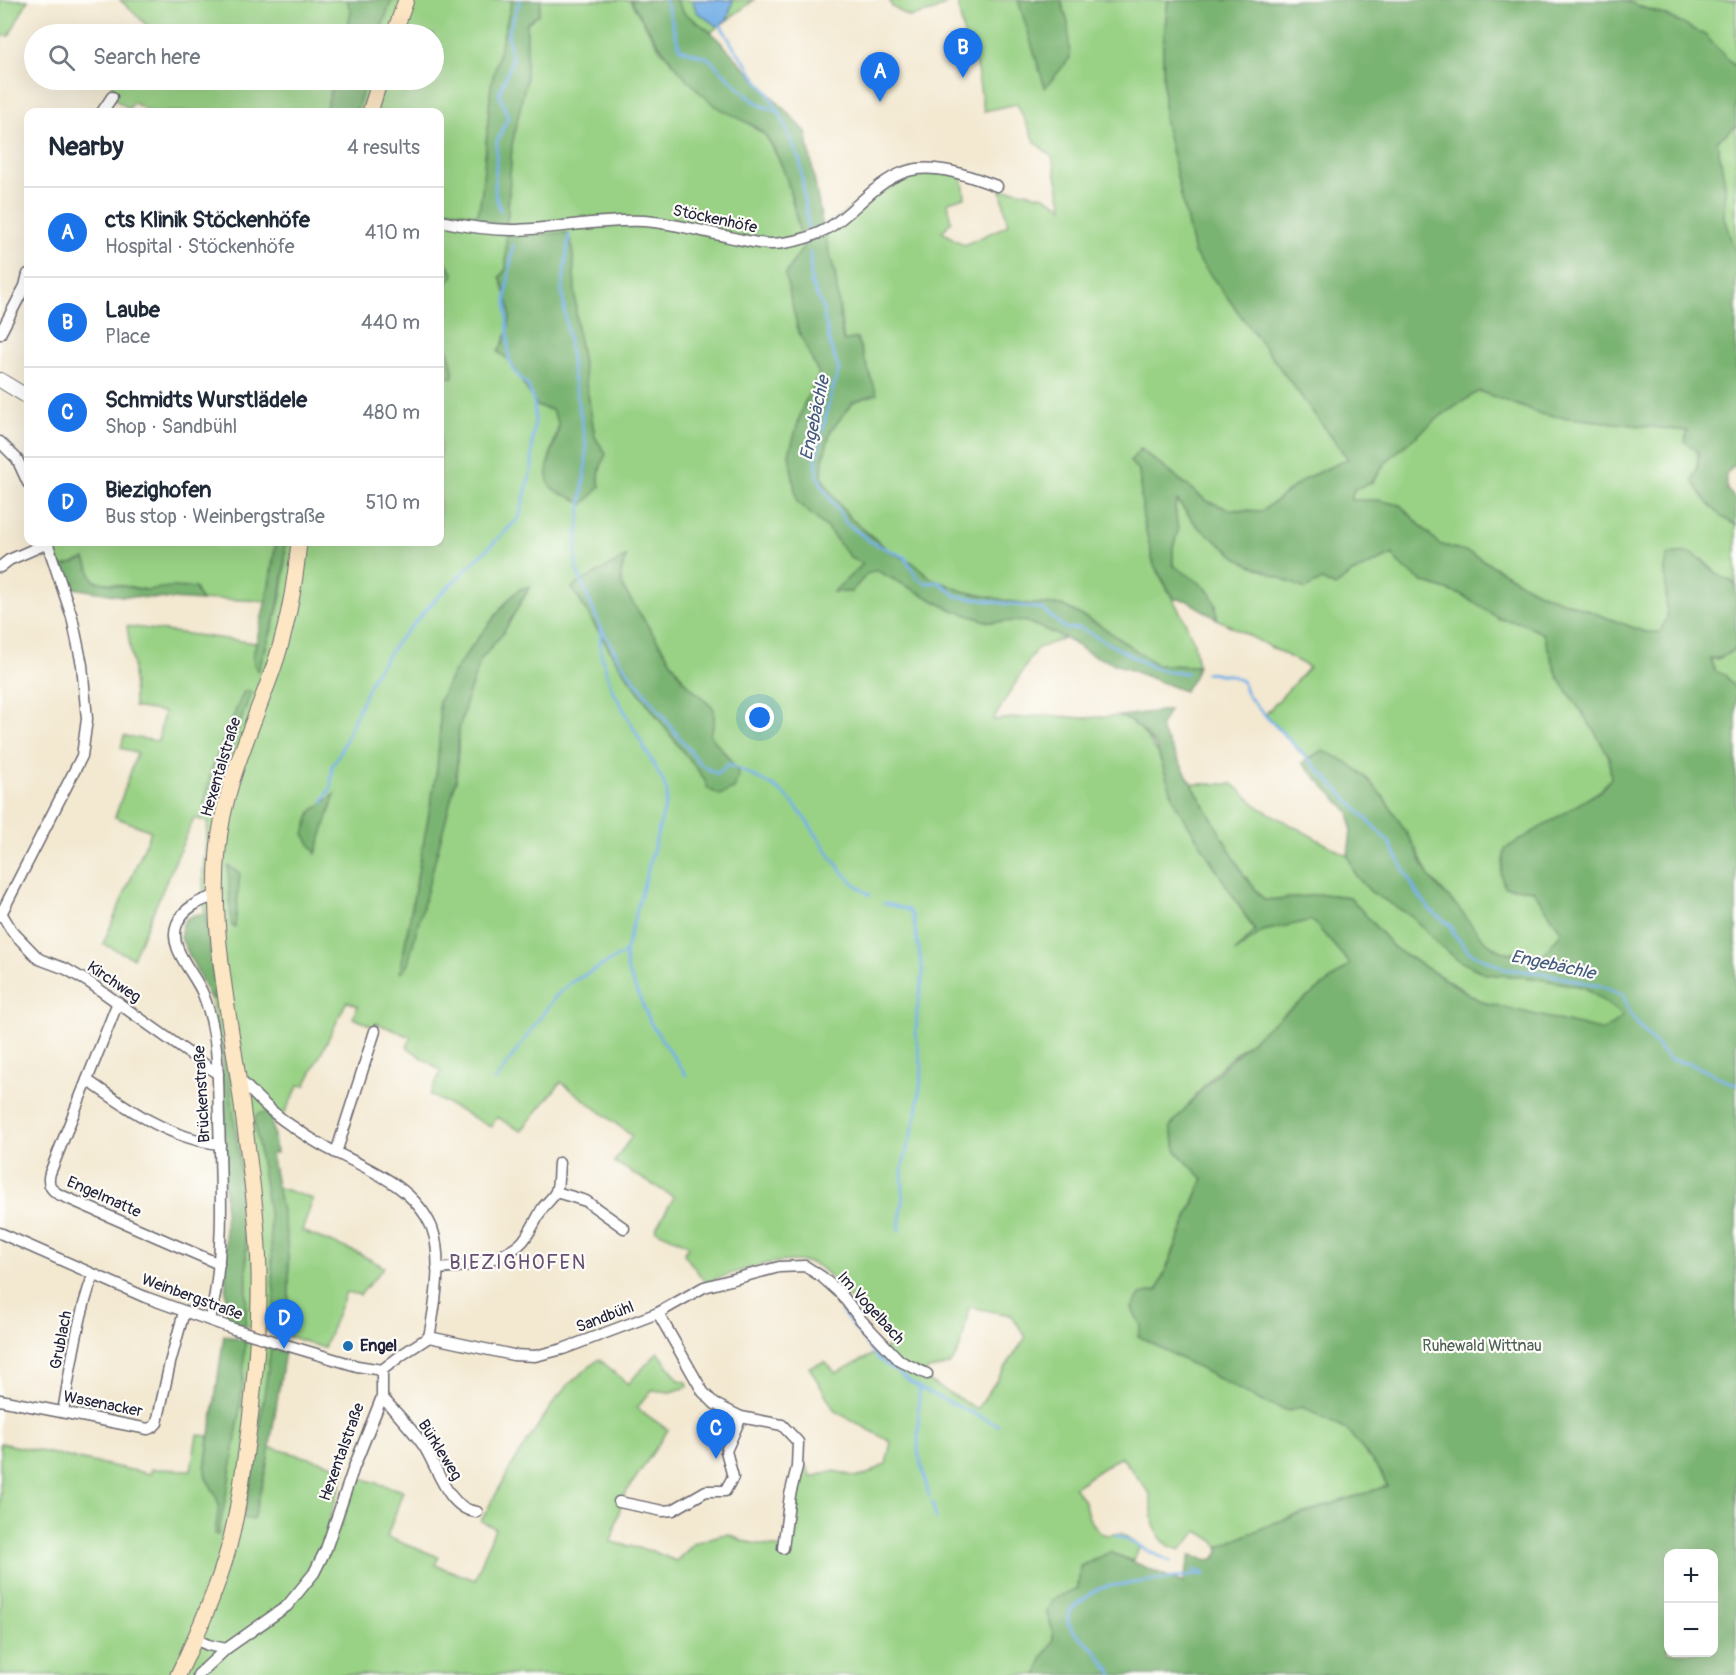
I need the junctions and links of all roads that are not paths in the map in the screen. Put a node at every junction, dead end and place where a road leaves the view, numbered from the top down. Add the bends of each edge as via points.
1 (406, 0) edge
2 (398, 24) edge
3 (377, 90) edge
4 (112, 97) dead end
5 (105, 108) edge
6 (371, 108) edge
7 (997, 186) dead end
8 (444, 222) edge
9 (24, 288) edge
10 (0, 334) edge
11 (0, 380) edge
12 (24, 395) edge
13 (0, 442) edge
14 (24, 474) edge
15 (39, 546) edge
16 (48, 546) edge
17 (299, 546) edge
18 (0, 567) edge
19 (217, 896) junction
20 (0, 914) edge
21 (118, 1002) junction
22 (375, 1031) dead end
23 (218, 1074) junction
24 (238, 1079) junction
25 (87, 1080) junction
26 (220, 1143) junction
27 (336, 1153) junction
28 (559, 1163) dead end
29 (556, 1192) junction
30 (624, 1228) dead end
31 (0, 1233) edge
32 (219, 1264) junction
33 (437, 1269) junction
34 (93, 1275) junction
35 (184, 1312) junction
36 (658, 1313) junction
37 (210, 1320) junction
38 (429, 1337) junction
39 (382, 1370) junction
40 (927, 1374) dead end
41 (382, 1397) junction
42 (0, 1400) edge
43 (63, 1412) junction
44 (741, 1417) junction
45 (619, 1502) dead end
46 (477, 1512) dead end
47 (783, 1548) dead end
48 (195, 1640) junction
49 (226, 1649) junction
50 (178, 1675) edge
51 (198, 1675) edge

1 - 2 main road
3 - 6 main road
4 - 5 street
7 - 8 street, Stöckenhöfe via 938,169 904,172 811,237 763,245 644,221 513,230
9 - 10 street
11 - 12 street
13 - 14 street via 17,459
15 - 18 street
16 - 20 street via 72,617 87,719 82,756
17 - 19 main road, Hexentalstraße via 296,581 278,654 250,725 223,814
19 - 23 street, Brückenstraße via 186,912 177,924 176,940 209,1010
19 - 24 main road, Hexentalstraße
20 - 21 street, Kirchweg via 39,959 66,969
21 - 23 street, Kirchweg
21 - 25 street, Engelmatte
22 - 27 street
23 - 26 street, Brückenstraße
24 - 27 street via 284,1121
24 - 48 main road, Hexentalstraße via 259,1270 255,1380 232,1533
25 - 26 street via 131,1112 199,1142
25 - 32 street, Engelmatte via 50,1173 53,1191
26 - 32 street, Brückenstraße
27 - 33 street via 395,1185 415,1202 433,1230
28 - 29 street
29 - 30 street via 586,1201
29 - 33 street via 522,1243 478,1263
31 - 34 street, Weinbergstraße
32 - 37 street, Brückenstraße
33 - 38 street
34 - 35 street, Weinbergstraße
34 - 43 street, Grublach via 76,1334
35 - 37 street, Weinbergstraße
35 - 43 street, Wasenacker via 153,1427
36 - 38 street, Sandbühl via 535,1356
36 - 40 street, Im Vogelbach via 704,1287 779,1267 805,1266 841,1294 900,1361
36 - 44 street, Sandbühl via 703,1392 720,1407
37 - 39 street, Weinbergstraße, bridge via 357,1366
38 - 39 street
39 - 41 street, Hexentalstraße
41 - 46 street, Bürkleweg via 425,1448 457,1502 470,1512
41 - 49 street, Hexentalstraße via 314,1573 287,1606
42 - 43 street, Wasenacker
44 - 45 street via 726,1451 733,1477 725,1491 706,1491 673,1510
44 - 47 street, Sandbühl via 782,1425 798,1442
48 - 49 street
48 - 50 main road, Hexentalstraße
49 - 51 street, Hexentalstraße

